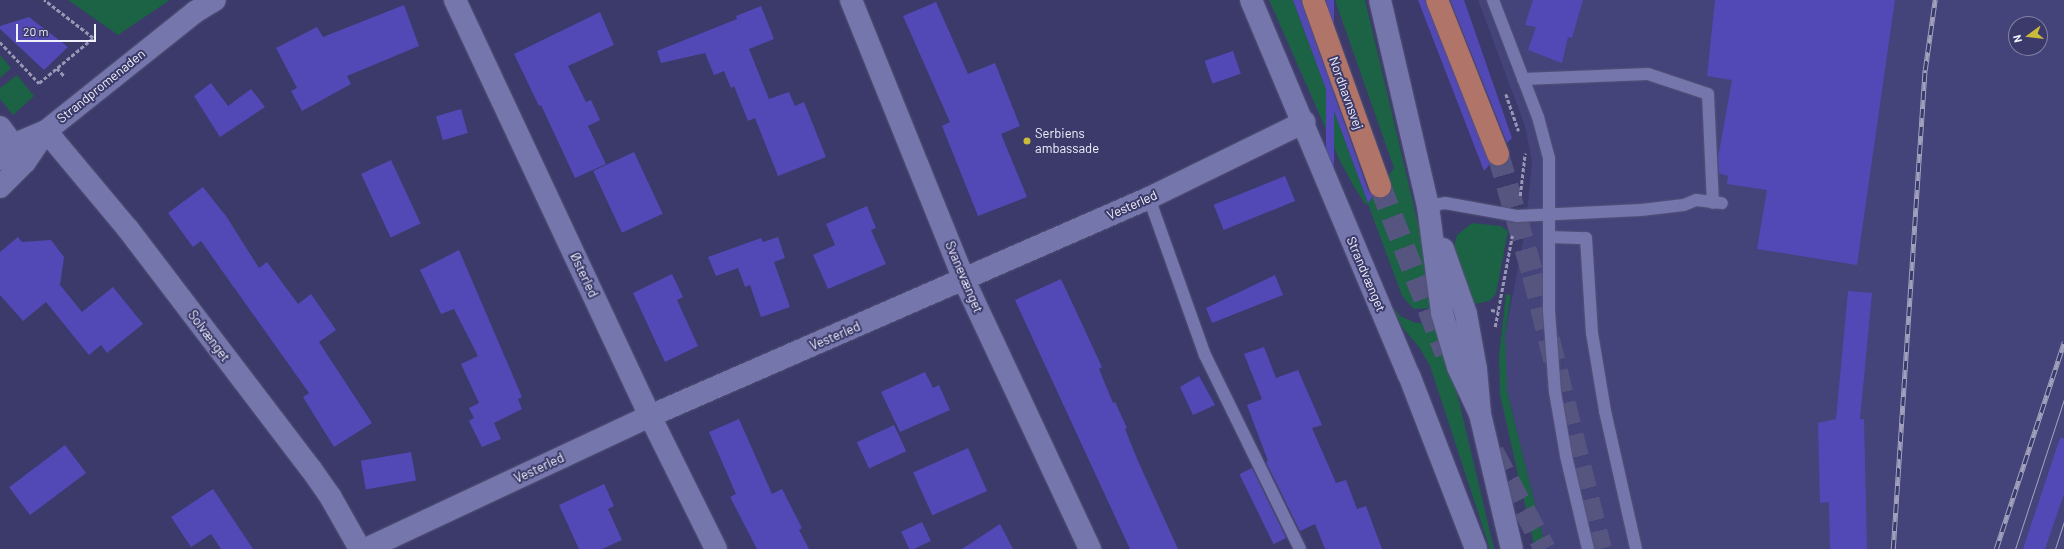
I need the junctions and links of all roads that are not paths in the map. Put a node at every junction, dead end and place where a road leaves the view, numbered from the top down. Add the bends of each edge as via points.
1 (215, 0) edge
2 (455, 0) edge
3 (851, 0) edge
4 (1251, 0) edge
5 (1313, 0) edge
6 (1380, 0) edge
7 (1437, 0) edge
8 (1493, 0) edge
9 (1523, 79) junction
10 (1304, 122) junction
11 (0, 127) edge
12 (46, 131) junction
13 (1498, 154) tunnel mouth
14 (13, 155) edge
15 (1380, 186) tunnel mouth
16 (0, 187) edge
17 (1149, 198) junction
18 (1428, 206) junction
19 (1549, 216) junction
20 (1549, 237) junction
21 (964, 280) junction
22 (650, 416) junction
23 (360, 549) edge
24 (366, 549) edge
25 (716, 549) edge
26 (1090, 549) edge
27 (1300, 549) edge
28 (1476, 549) edge
29 (1512, 549) edge
30 (1588, 549) edge
31 (1636, 549) edge

1 - 12 street, Strandpromenaden via 195,12
2 - 22 street, Østerled
3 - 21 street, Svanevænget
4 - 10 street, Strandvænget
5 - 15 highway, Nordhavnsvej
6 - 18 street
7 - 13 highway
8 - 9 lane
9 - 19 lane via 1538,117 1549,158
9 - 19 lane via 1648,74 1708,94 1718,203 1696,200 1684,205
10 - 17 street, Vesterled
10 - 28 street, Strandvænget via 1409,374
11 - 14 street
12 - 14 street, Strandpromenaden
12 - 23 street, Solvænget via 128,229 311,469 330,496
14 - 16 street, Strandpromenaden
17 - 21 street, Vesterled
17 - 27 lane via 1205,355
18 - 19 lane via 1444,203 1517,216
18 - 29 street via 1442,313 1458,367 1480,414
19 - 20 lane
20 - 30 lane via 1549,311 1555,392 1566,456
20 - 31 lane via 1586,238 1592,333 1604,403
21 - 22 street, Vesterled
21 - 26 street, Svanevænget
22 - 24 street, Vesterled
22 - 25 street, Østerled

